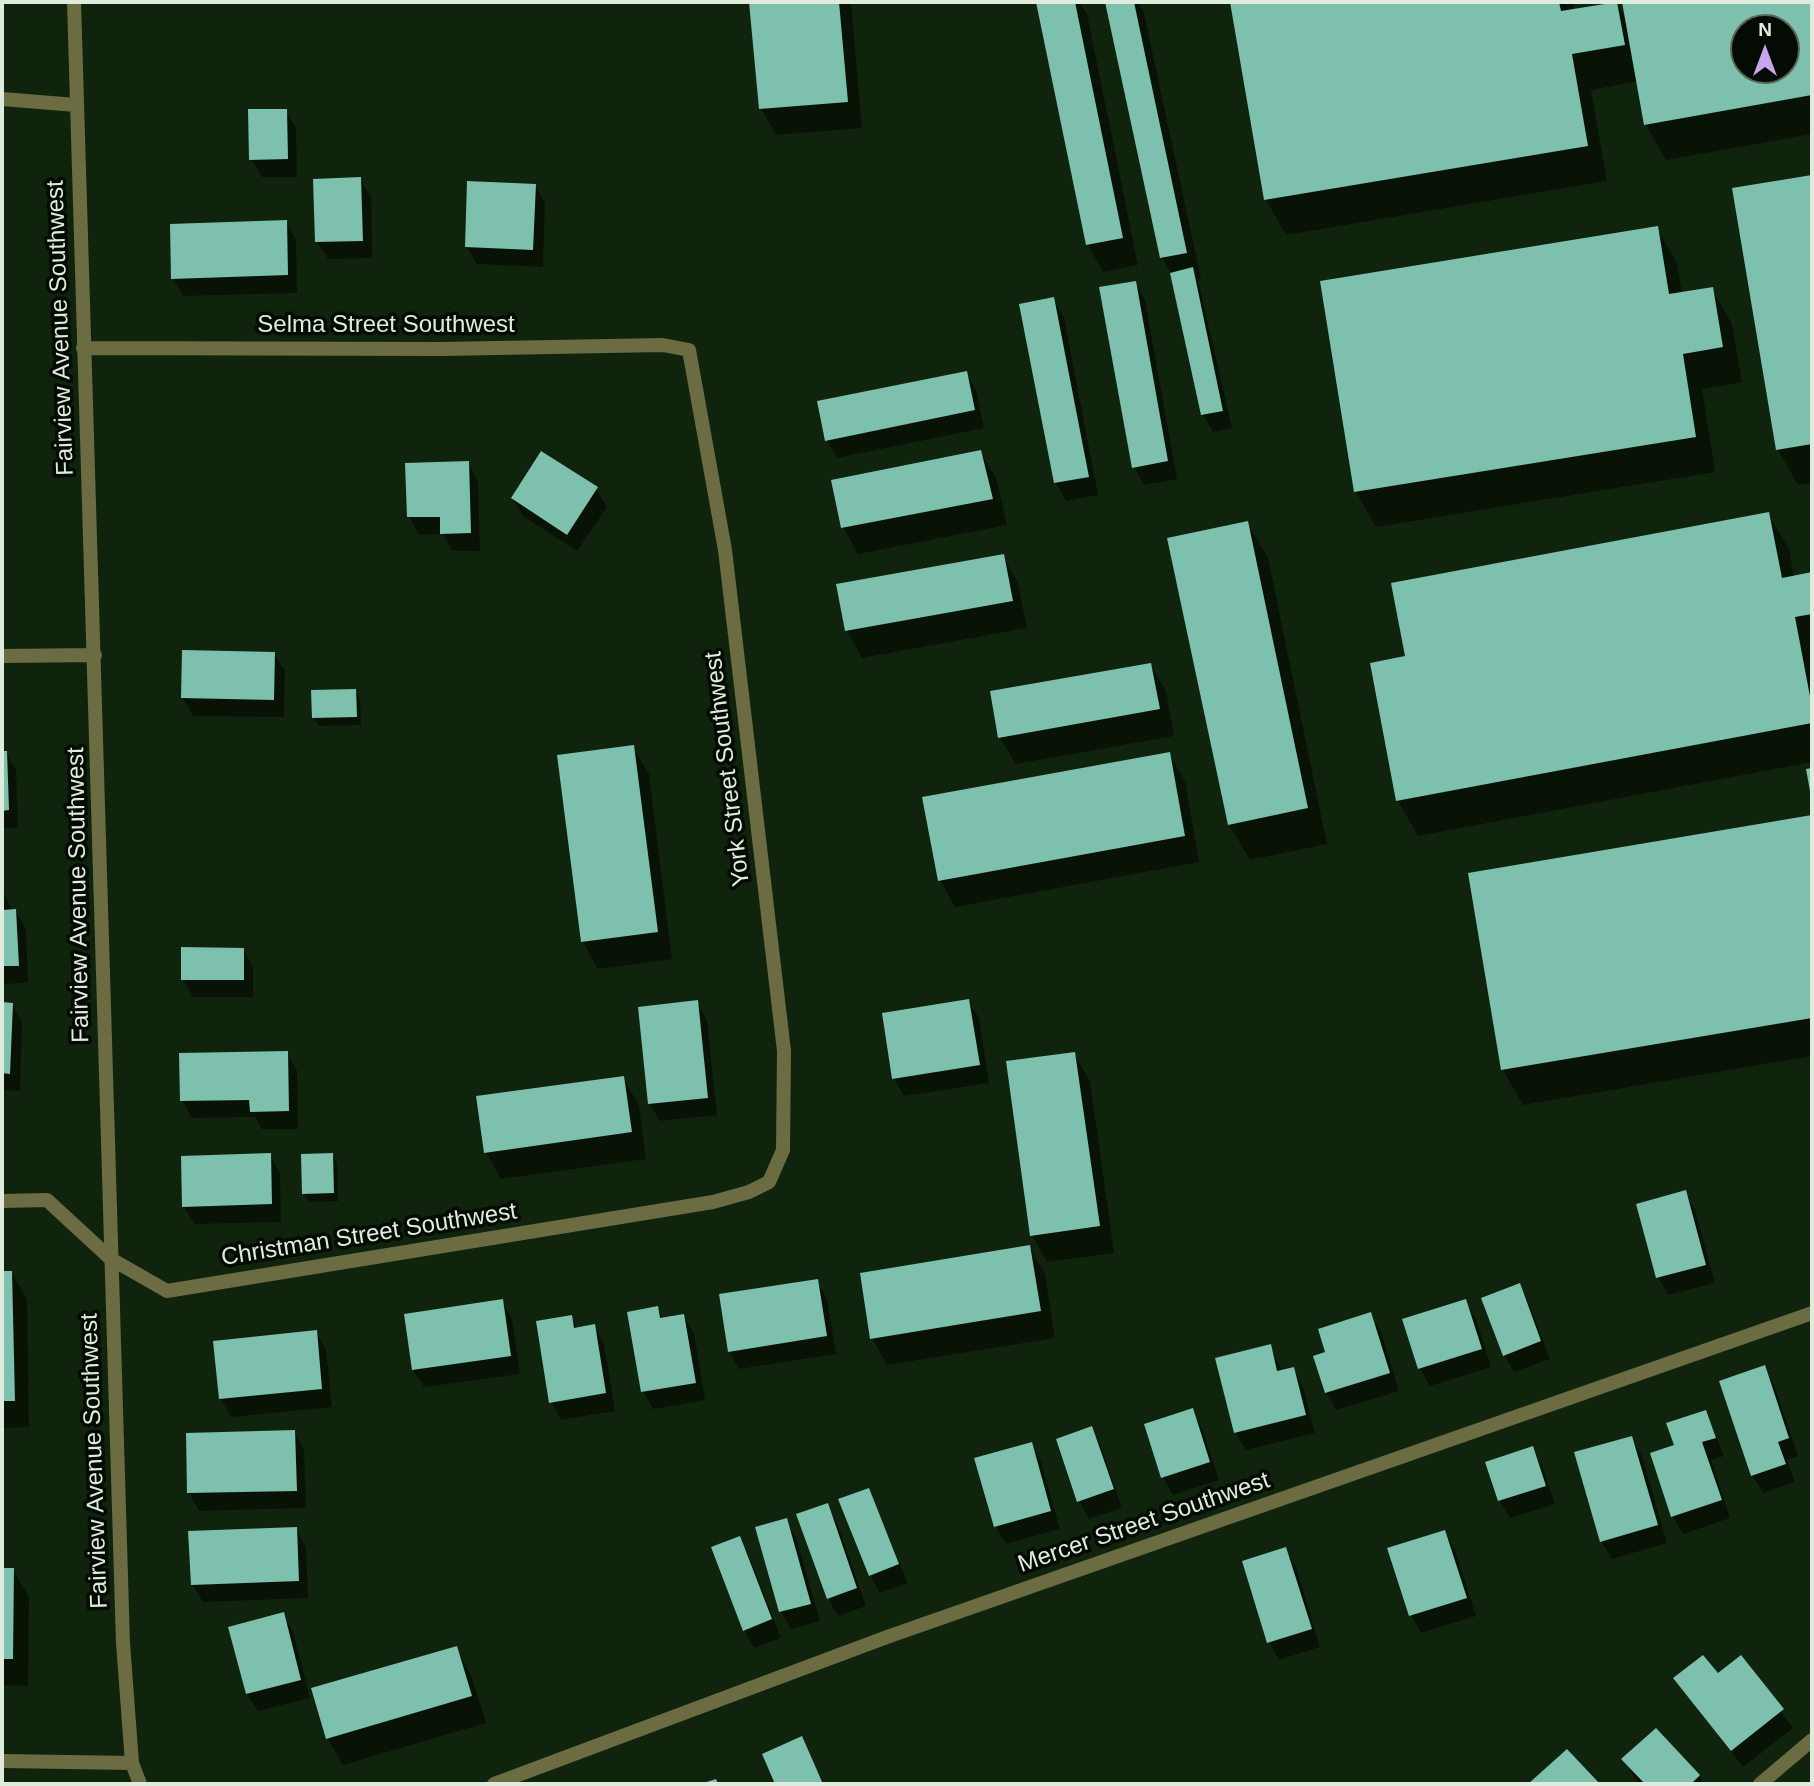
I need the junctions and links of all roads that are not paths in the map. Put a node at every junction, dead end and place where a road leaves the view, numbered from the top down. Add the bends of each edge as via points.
1 (74, 2) edge
2 (2, 99) edge
3 (76, 106) junction
4 (83, 348) junction
5 (689, 350) joint
6 (95, 655) junction
7 (2, 656) edge
8 (769, 1182) joint
9 (2, 1201) edge
10 (111, 1259) junction
11 (1812, 1312) edge
12 (1812, 1741) edge
13 (2, 1761) edge
14 (132, 1763) junction
15 (140, 1784) edge
16 (494, 1784) edge
17 (1760, 1784) edge

1 - 3 street, Fairview Avenue Southwest
2 - 3 street
3 - 4 street, Fairview Avenue Southwest
4 - 5 street, Selma Street Southwest via 663,345
4 - 6 street, Fairview Avenue Southwest
5 - 8 street, York Street Southwest via 725,551 784,1051 783,1150
6 - 7 street
6 - 10 street, Fairview Avenue Southwest
8 - 10 street, Christman Street Southwest via 713,1202 167,1291
9 - 10 street, Christman Street Southwest via 47,1200
10 - 14 street, Fairview Avenue Southwest
11 - 16 street, Mercer Street Southwest via 887,1637
12 - 17 street
13 - 14 street
14 - 15 street, Fairview Avenue Southwest

